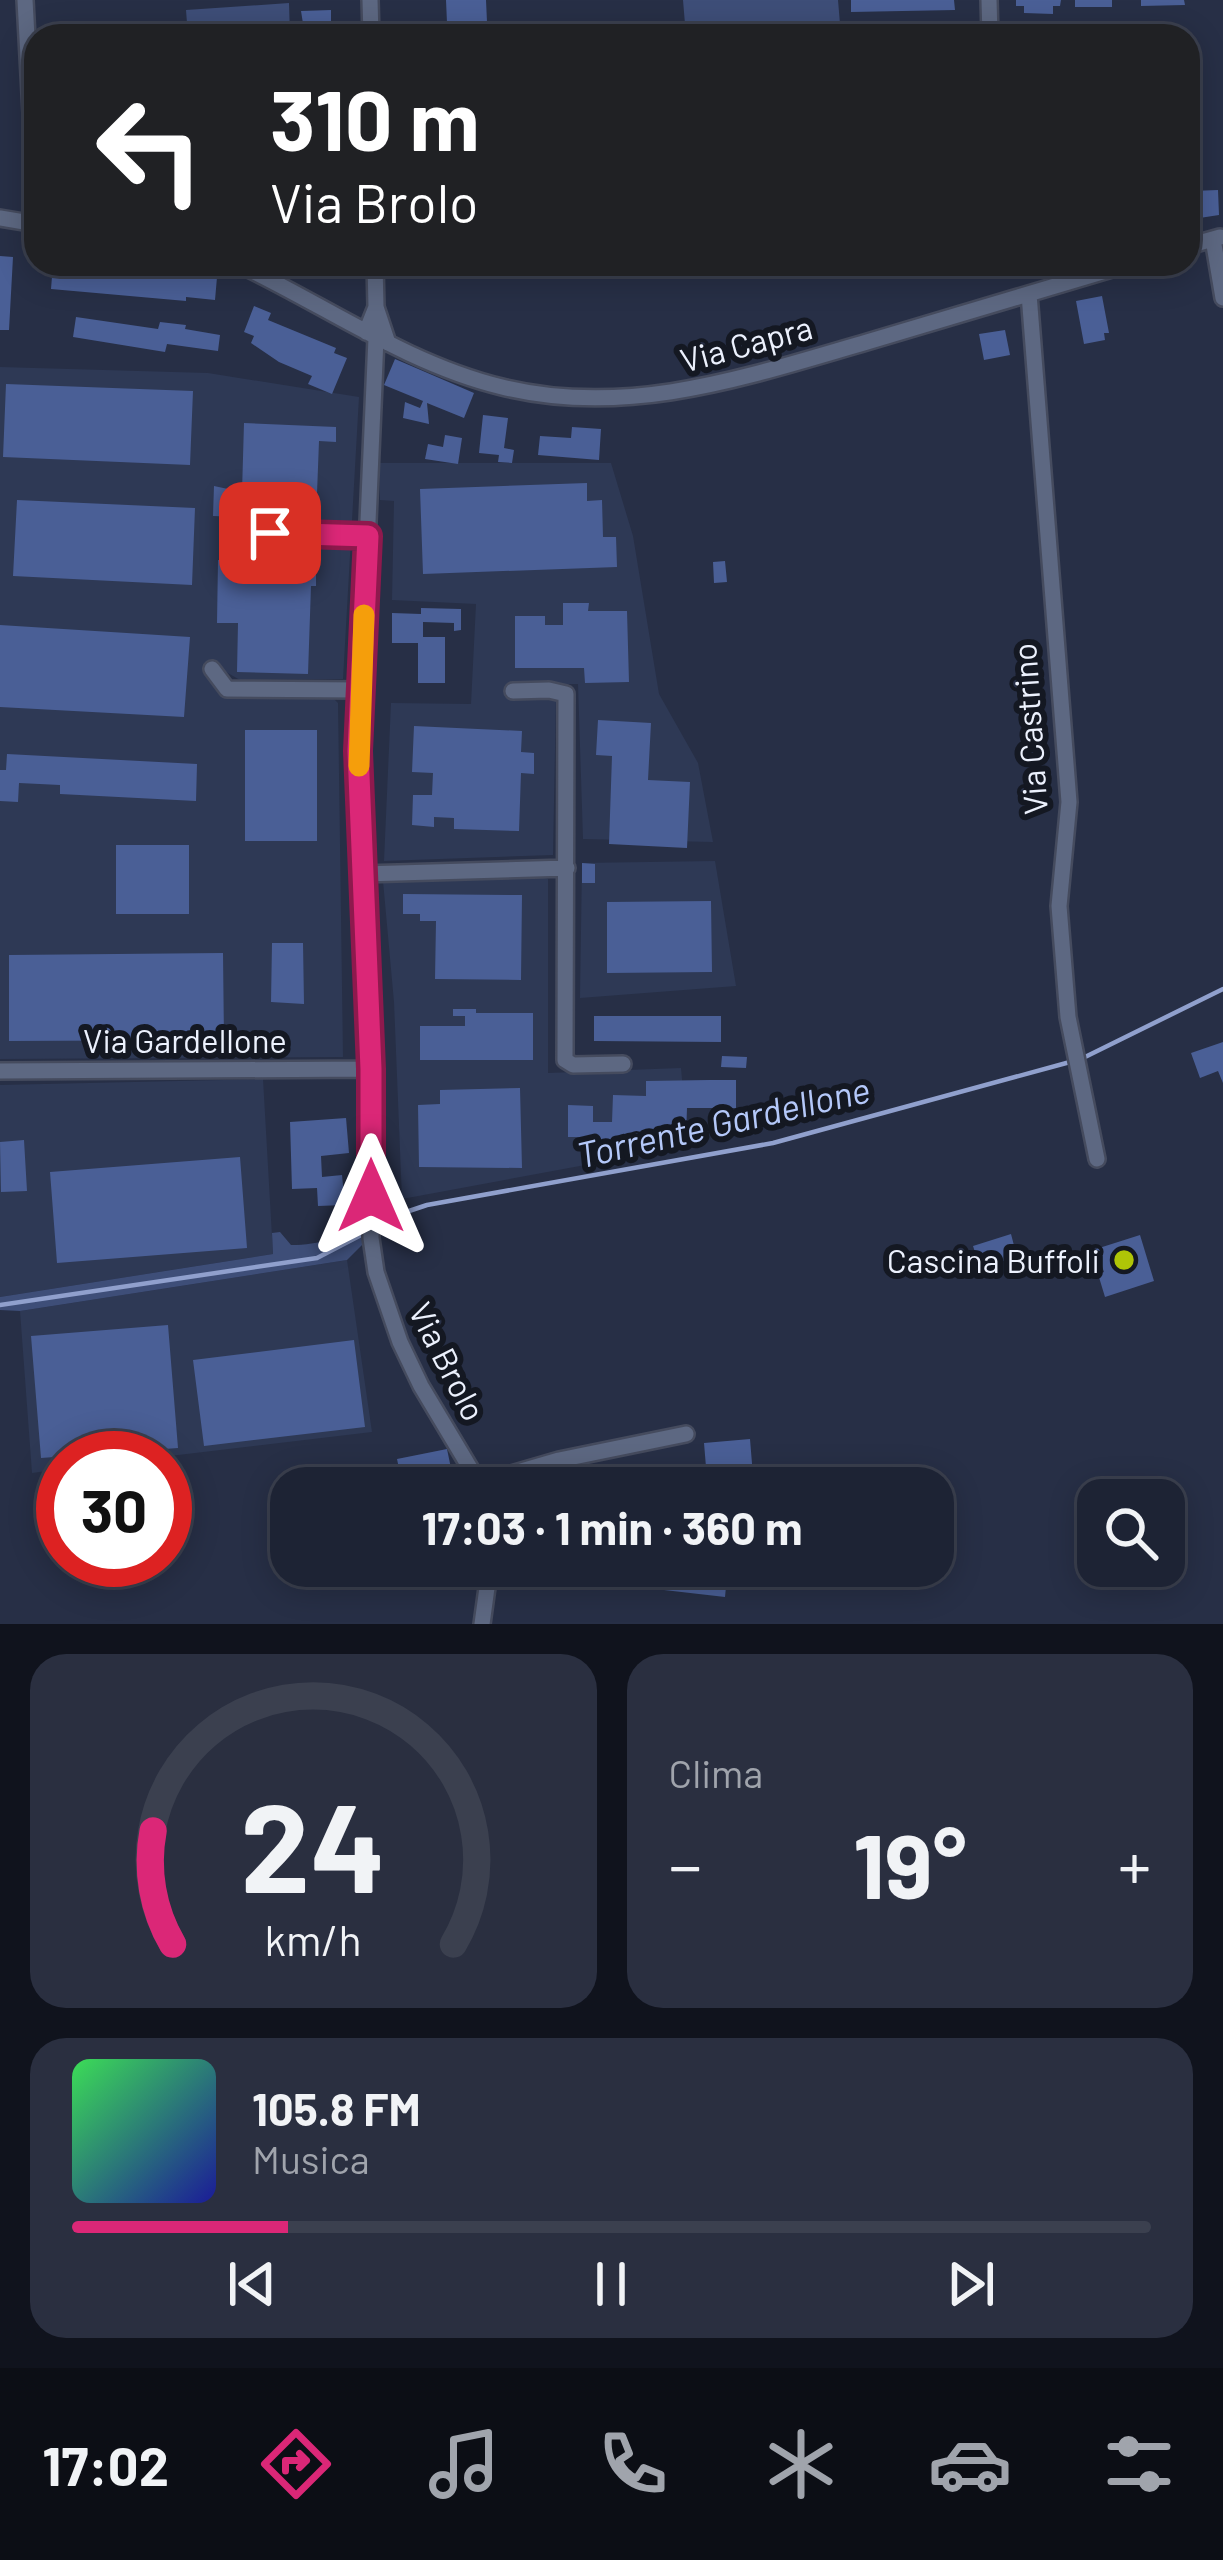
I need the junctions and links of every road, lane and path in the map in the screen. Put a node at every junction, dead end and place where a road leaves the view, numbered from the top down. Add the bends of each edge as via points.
1 (1218, 237) edge
2 (261, 276) edge
3 (375, 276) edge
4 (1089, 276) edge
5 (1029, 294) junction
6 (1223, 298) edge
7 (376, 307) junction
8 (377, 338) junction
9 (270, 533) dead end
10 (368, 536) junction
11 (212, 669) dead end
12 (361, 690) junction
13 (513, 691) dead end
14 (567, 868) junction
15 (363, 874) junction
16 (623, 1064) dead end
17 (371, 1069) junction
18 (0, 1071) edge
19 (1096, 1159) dead end
20 (686, 1434) dead end
21 (470, 1467) edge
22 (538, 1467) edge
23 (487, 1587) edge
24 (482, 1624) edge

1 - 6 street
2 - 8 street, Via Capra
3 - 7 street, Via Brolo
4 - 5 street, Via Capra
5 - 8 street, Via Capra via 747,377 635,398 559,398 496,386
5 - 19 street, Via Castrino via 1069,802 1059,906 1068,1017
7 - 8 street, Via Brolo
7 - 8 street, Via Brolo
8 - 10 street, Via Brolo
9 - 10 street
10 - 12 street, Via Brolo
11 - 12 street via 227,689
12 - 15 street, Via Brolo
13 - 14 street via 566,694
14 - 15 street
14 - 16 street via 565,1060
15 - 17 street, Via Brolo
17 - 18 street, Via Gardellone
17 - 21 street, Via Brolo via 376,1272 421,1386
20 - 22 street
23 - 24 street

